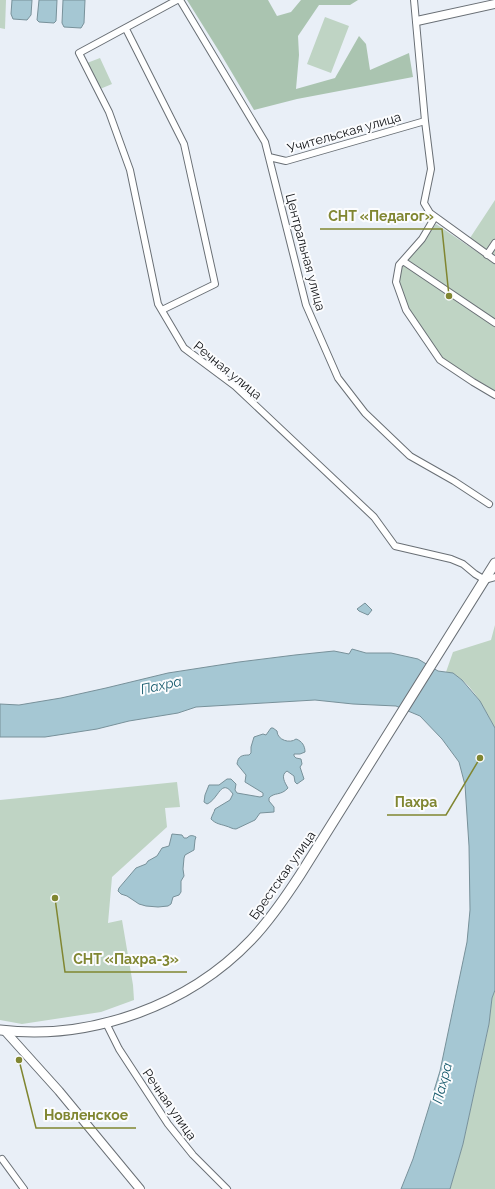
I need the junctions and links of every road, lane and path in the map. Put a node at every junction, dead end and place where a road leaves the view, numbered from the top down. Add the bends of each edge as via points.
1 (179, 0) edge
2 (414, 0) edge
3 (495, 4) edge
4 (417, 21) junction
5 (126, 29) junction
6 (425, 121) junction
7 (268, 157) junction
8 (435, 217) junction
9 (495, 243) edge
10 (487, 255) junction
11 (495, 260) edge
12 (403, 261) junction
13 (162, 310) junction
14 (495, 324) edge
15 (495, 395) edge
16 (489, 504) dead end
17 (495, 564) edge
18 (495, 577) edge
19 (484, 580) junction
20 (106, 1023) junction
21 (2, 1031) edge
22 (2, 1159) dead end
23 (24, 1189) edge
24 (140, 1189) edge
25 (227, 1189) edge

1 - 5 street
1 - 7 street, Центральная улица via 265,142
2 - 4 street
3 - 4 street
4 - 6 street
5 - 13 street, Речная улица via 79,53 109,112 130,170 158,304
5 - 13 street via 184,144 215,284
6 - 7 street, Учительская улица via 286,161
6 - 8 street via 431,169 424,203
7 - 16 street, Центральная улица via 306,305 338,378 365,413 410,456
8 - 10 street
8 - 12 street via 422,239
9 - 10 street
10 - 11 street
12 - 14 street
12 - 15 street via 399,265 396,282 406,310 440,360
13 - 19 street, Речная улица via 184,348 235,386 374,517 395,546 451,559 463,564
17 - 19 main road, Брестская улица
18 - 19 street
19 - 20 main road, Брестская улица via 377,753 269,920 220,969 204,980 157,1005
20 - 21 main road, Брестская улица via 54,1031
20 - 25 street, Речная улица via 119,1049 168,1124 192,1155
21 - 24 street via 59,1091
22 - 23 street

